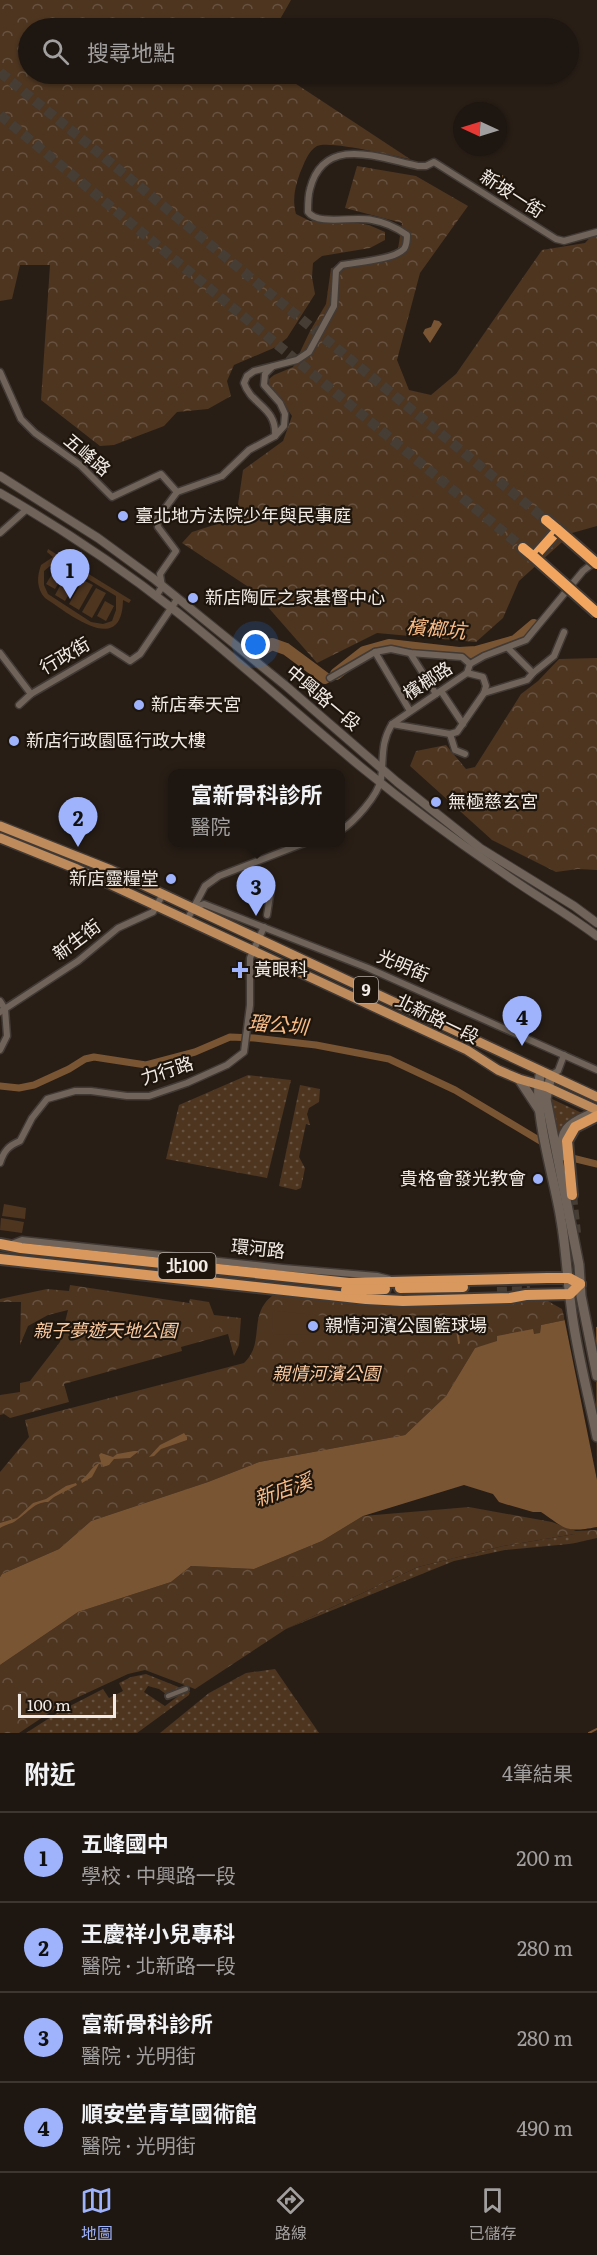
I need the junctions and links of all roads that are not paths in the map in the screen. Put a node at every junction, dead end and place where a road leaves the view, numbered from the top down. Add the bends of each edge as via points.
1 (597, 231) edge
2 (272, 366) junction
3 (0, 372) edge
4 (275, 436) junction
5 (0, 476) edge
6 (177, 492) junction
7 (0, 493) edge
8 (27, 508) junction
9 (546, 520) tunnel mouth
10 (558, 530) junction
11 (0, 533) edge
12 (523, 548) tunnel mouth
13 (534, 557) junction
14 (597, 562) edge
15 (162, 587) junction
16 (156, 596) junction
17 (178, 598) junction
18 (171, 608) junction
19 (597, 613) edge
20 (564, 632) dead end
21 (508, 648) junction
22 (375, 652) junction
23 (0, 653) edge
24 (411, 653) junction
25 (470, 663) junction
26 (467, 673) junction
27 (533, 673) junction
28 (330, 678) dead end
29 (438, 692) junction
30 (484, 693) junction
31 (31, 694) junction
32 (19, 705) dead end
33 (410, 711) junction
34 (392, 724) junction
35 (463, 724) junction
36 (450, 734) junction
37 (465, 754) dead end
38 (381, 767) junction
39 (380, 782) junction
40 (0, 826) edge
41 (345, 827) edge
42 (0, 838) edge
43 (296, 847) edge
44 (272, 889) dead end
45 (163, 894) junction
46 (157, 906) junction
47 (193, 908) junction
48 (267, 915) dead end
49 (187, 920) junction
50 (597, 923) edge
51 (264, 927) junction
52 (597, 936) edge
53 (258, 940) junction
54 (253, 951) junction
55 (0, 1001) edge
56 (2, 1010) edge
57 (0, 1050) edge
58 (564, 1055) junction
59 (597, 1070) edge
60 (541, 1071) junction
61 (551, 1075) junction
62 (519, 1079) junction
63 (537, 1084) junction
64 (547, 1087) junction
65 (597, 1096) edge
66 (540, 1111) junction
67 (597, 1113) edge
68 (0, 1163) edge
69 (562, 1182) junction
70 (572, 1195) tunnel mouth
71 (4, 1245) edge
72 (0, 1259) edge
73 (572, 1285) junction
74 (319, 1292) junction
75 (497, 1292) tunnel mouth
76 (350, 1296) junction
77 (597, 1376) edge
78 (597, 1437) edge
79 (186, 1689) dead end
80 (168, 1696) dead end

1 - 2 street, 新坡一街 via 564,241 556,239 434,162 418,166 354,153 330,158 321,165 310,188 308,212 312,217 373,220 407,235 406,245 394,255 342,265 334,281 334,306 309,352 297,360
2 - 4 street via 265,374 264,386 285,414 284,426
2 - 4 street, 新坡一街 via 254,371 244,383 272,417
3 - 6 street, 五峰路 via 21,419 80,465 112,497 161,474
4 - 6 street via 249,450 222,476
5 - 15 street, 中興路一段 via 98,538
6 - 15 street via 157,519 158,527 176,551 160,574
7 - 8 street, 中興路一段
8 - 11 street
8 - 16 street, 中興路一段
9 - 10 highway
10 - 13 highway
10 - 14 highway, bridge
12 - 13 highway
13 - 19 highway, bridge
14 - 21 street, 檳榔路 via 583,571 526,640
15 - 16 street
15 - 17 street, 中興路一段
16 - 18 street, 中興路一段
17 - 18 street
17 - 38 street, 中興路一段
18 - 31 street, 行政街 via 140,654 130,661 110,648
18 - 39 street, 中興路一段
20 - 27 street via 554,656
21 - 25 street, 檳榔路
21 - 27 street
22 - 24 street via 391,649
22 - 28 street
22 - 33 street
23 - 31 street
24 - 25 street via 462,657
24 - 29 street
25 - 26 street, 檳榔路
26 - 29 street, 檳榔路
26 - 30 street via 483,677
27 - 30 street via 527,680
29 - 33 street, 檳榔路
29 - 35 street
30 - 35 street
31 - 32 street, 行政街
33 - 34 street, 檳榔路
34 - 36 street
34 - 38 street via 385,736
35 - 36 street
36 - 37 street via 455,750
38 - 39 street
38 - 50 street, 中興路一段 via 480,848
39 - 41 street via 366,808
39 - 52 street, 中興路一段
40 - 45 main road, 北新路一段 / 9
42 - 46 main road, 北新路一段 / 9
43 - 47 street via 219,876 205,886
44 - 48 street
45 - 46 street
45 - 47 main road, 北新路一段 / 9
46 - 49 main road, 北新路一段 / 9
46 - 56 street, 新生街 via 153,912 118,928 78,961
47 - 49 street
47 - 51 street, 光明街 via 204,904
47 - 53 main road, 北新路一段 / 9
49 - 54 main road, 北新路一段 / 9
51 - 53 street, 力行路
51 - 58 street, 光明街 via 369,968
53 - 54 street, 力行路
53 - 60 main road, 北新路一段 / 9
54 - 62 main road, 北新路一段 / 9 via 467,1050
54 - 68 street, 力行路 via 244,1052 227,1065 149,1096 75,1091 47,1099 20,1141 3,1153
55 - 56 street
56 - 57 street via 7,1036
58 - 59 street, 光明街
58 - 61 street via 558,1071
60 - 61 main road, 北新路一段 / 9
60 - 63 main road
61 - 64 main road
61 - 65 main road, 北新路一段 / 9
62 - 63 main road, 北新路一段 / 9
62 - 66 main road
63 - 64 main road, 北新路一段 / 9
63 - 66 main road
64 - 67 main road, 北新路一段 / 9
64 - 69 main road
66 - 73 main road
67 - 69 main road via 571,1124 562,1137
67 - 70 highway via 575,1127 567,1141
69 - 73 main road via 579,1265
71 - 73 highway, 環河路 / 北100 via 349,1283
72 - 74 highway, 環河路 / 北100
73 - 74 highway, 北100
73 - 76 highway, 北100 via 403,1300
73 - 77 main road via 583,1304
73 - 78 main road via 571,1308
74 - 76 highway, 環河路 / 北100
75 - 76 highway
79 - 80 street

